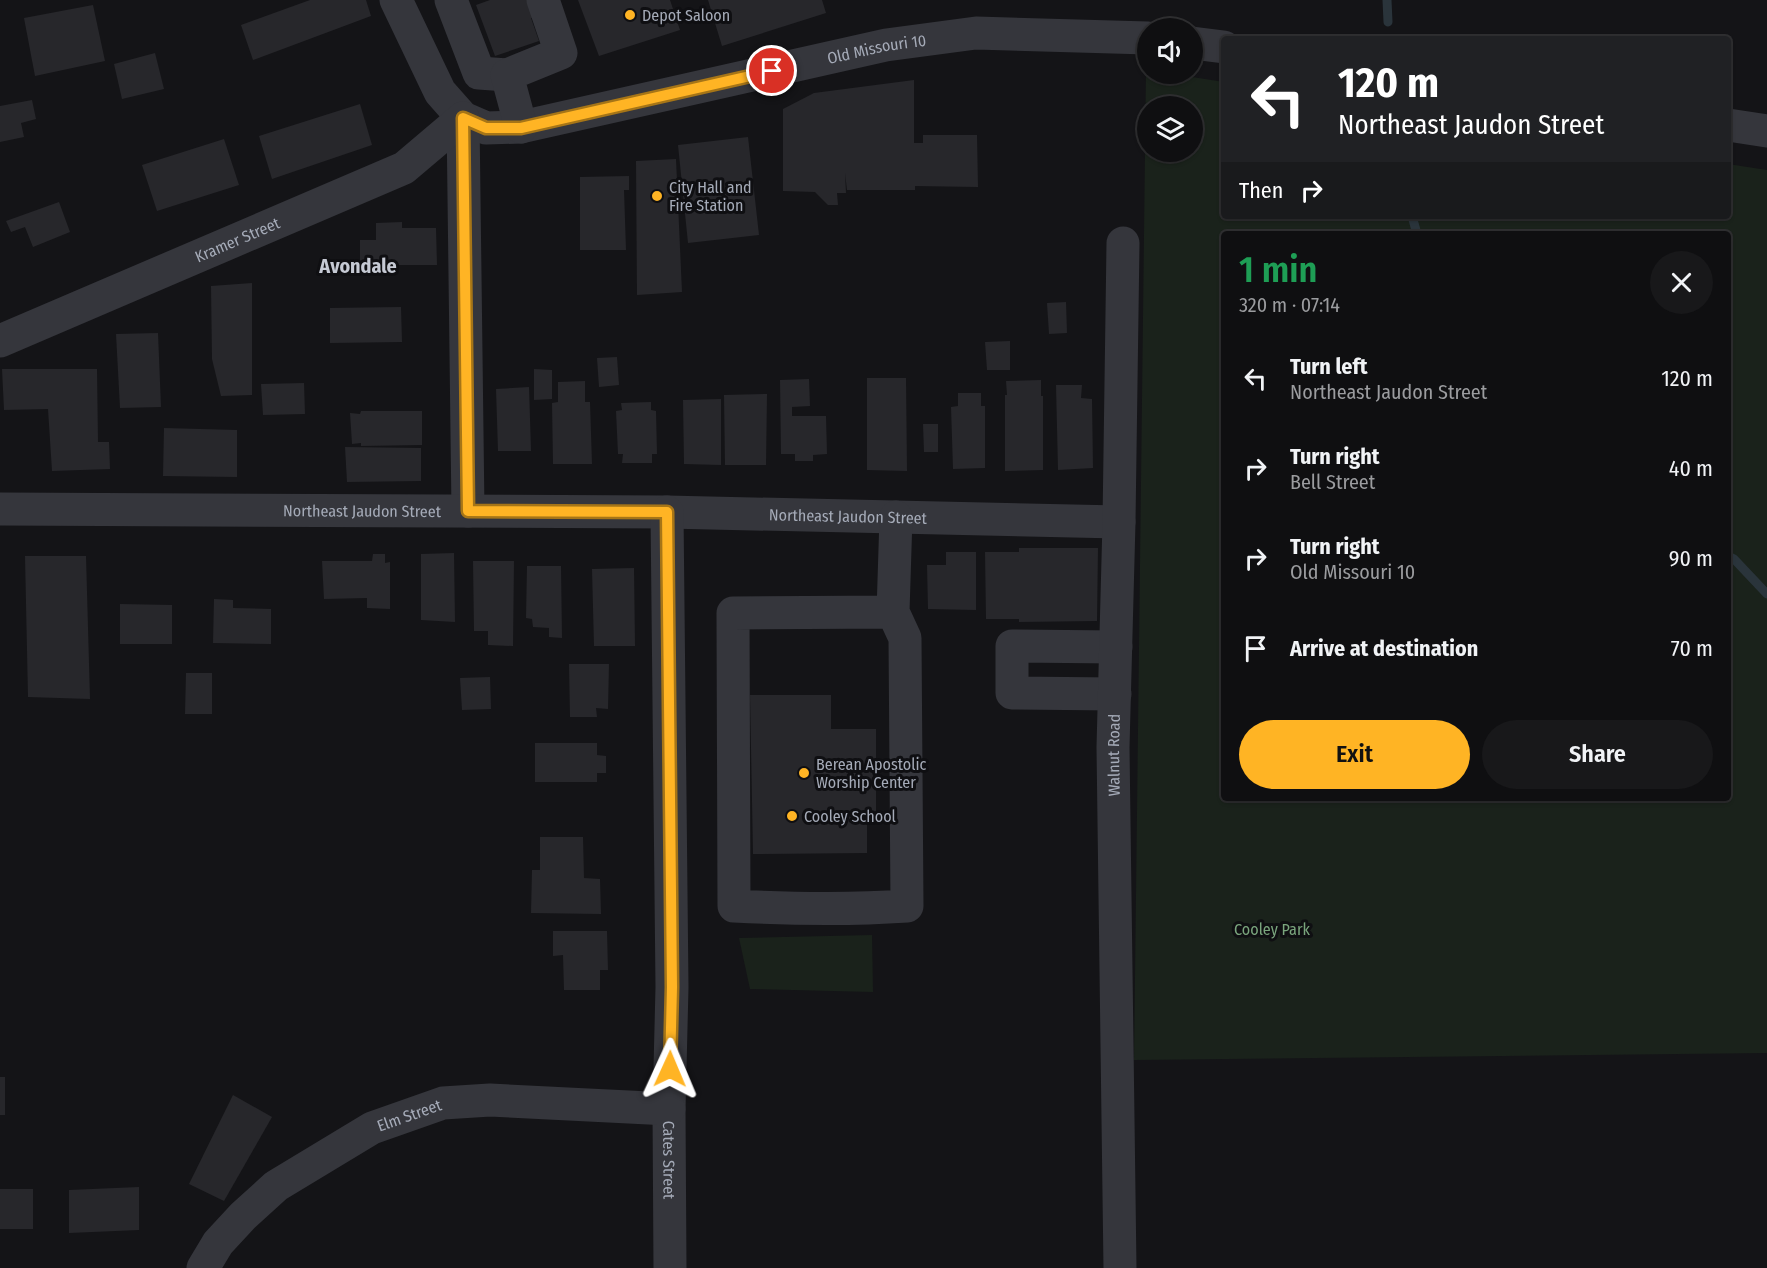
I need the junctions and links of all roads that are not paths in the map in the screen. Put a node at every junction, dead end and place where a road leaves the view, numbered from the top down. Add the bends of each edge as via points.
1 (396, 0) edge
2 (451, 0) edge
3 (543, 0) edge
4 (1137, 38) edge
5 (1203, 44) edge
6 (1221, 47) edge
7 (493, 74) junction
8 (440, 92) junction
9 (463, 118) junction
10 (1731, 125) edge
11 (521, 128) junction
12 (1767, 131) edge
13 (1123, 243) dead end
14 (0, 341) edge
15 (0, 509) edge
16 (468, 511) junction
17 (667, 512) junction
18 (896, 517) junction
19 (1119, 522) junction
20 (893, 612) junction
21 (1116, 647) junction
22 (1115, 694) junction
23 (669, 1109) junction
24 (203, 1268) edge
25 (670, 1268) edge
26 (1120, 1268) edge

1 - 8 street, Old Missouri 10
2 - 7 street
3 - 7 street via 561,53
4 - 11 street, Old Missouri 10 via 976,33 886,45
5 - 6 street
7 - 8 street
7 - 11 street
8 - 9 street, Old Missouri 10
9 - 11 street, Old Missouri 10 via 486,128
9 - 14 street, Kramer Street via 404,168
9 - 16 street
10 - 12 street
13 - 19 street, Walnut Road
15 - 16 street, Northeast Jaudon Street
16 - 17 street, Northeast Jaudon Street
17 - 18 street, Northeast Jaudon Street
17 - 23 street, Cates Street via 672,976
18 - 19 street, Northeast Jaudon Street
18 - 20 street
19 - 21 street, Walnut Road
20 - 20 street via 733,613 734,906 811,910 907,906 905,638
21 - 22 street, Walnut Road
21 - 22 street via 1012,646 1012,693
22 - 26 street, Walnut Road
23 - 24 street, Elm Street via 490,1100 433,1106 372,1128 276,1186 218,1243
23 - 25 street, Cates Street

